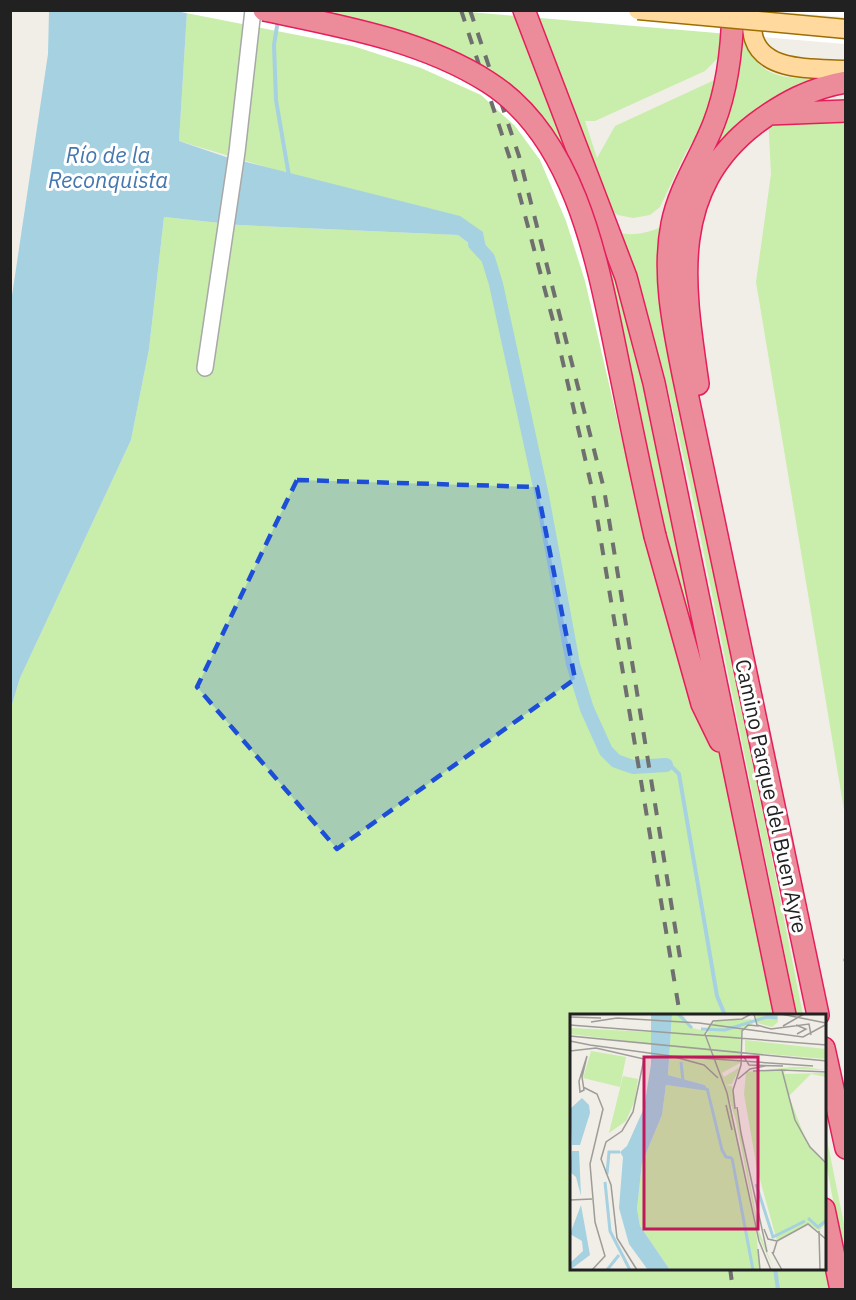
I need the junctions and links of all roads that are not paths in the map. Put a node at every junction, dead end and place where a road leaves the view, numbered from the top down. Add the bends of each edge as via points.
1 (254, 10) edge
2 (264, 10) edge
3 (524, 10) edge
4 (638, 10) edge
5 (733, 10) edge
6 (752, 10) edge
7 (846, 29) edge
8 (846, 70) edge
9 (846, 82) edge
10 (846, 111) edge
11 (768, 114) junction
12 (205, 368) dead end
13 (727, 577) junction
14 (735, 775) junction
15 (784, 1014) edge
16 (818, 1014) edge
17 (826, 1049) edge
18 (826, 1051) edge
19 (846, 1102) edge
20 (846, 1148) edge
21 (826, 1214) edge
22 (841, 1290) edge

1 - 12 lane
2 - 14 highway, bridge via 376,35 452,63 496,88 540,131 566,178 594,257 655,536 702,704
3 - 14 highway via 626,277 665,430
4 - 7 main road, bridge
5 - 13 highway via 730,63 722,98 675,212 668,266 677,345
6 - 8 main road via 754,41 769,58 794,66
9 - 11 highway via 807,92
10 - 11 highway
11 - 13 highway via 726,151 711,173 697,202 687,248 687,312
13 - 16 highway, Camino Parque del Buen Ayre
14 - 15 highway, Camino Parque del Buen Ayre
17 - 19 highway
18 - 20 highway
21 - 22 highway

